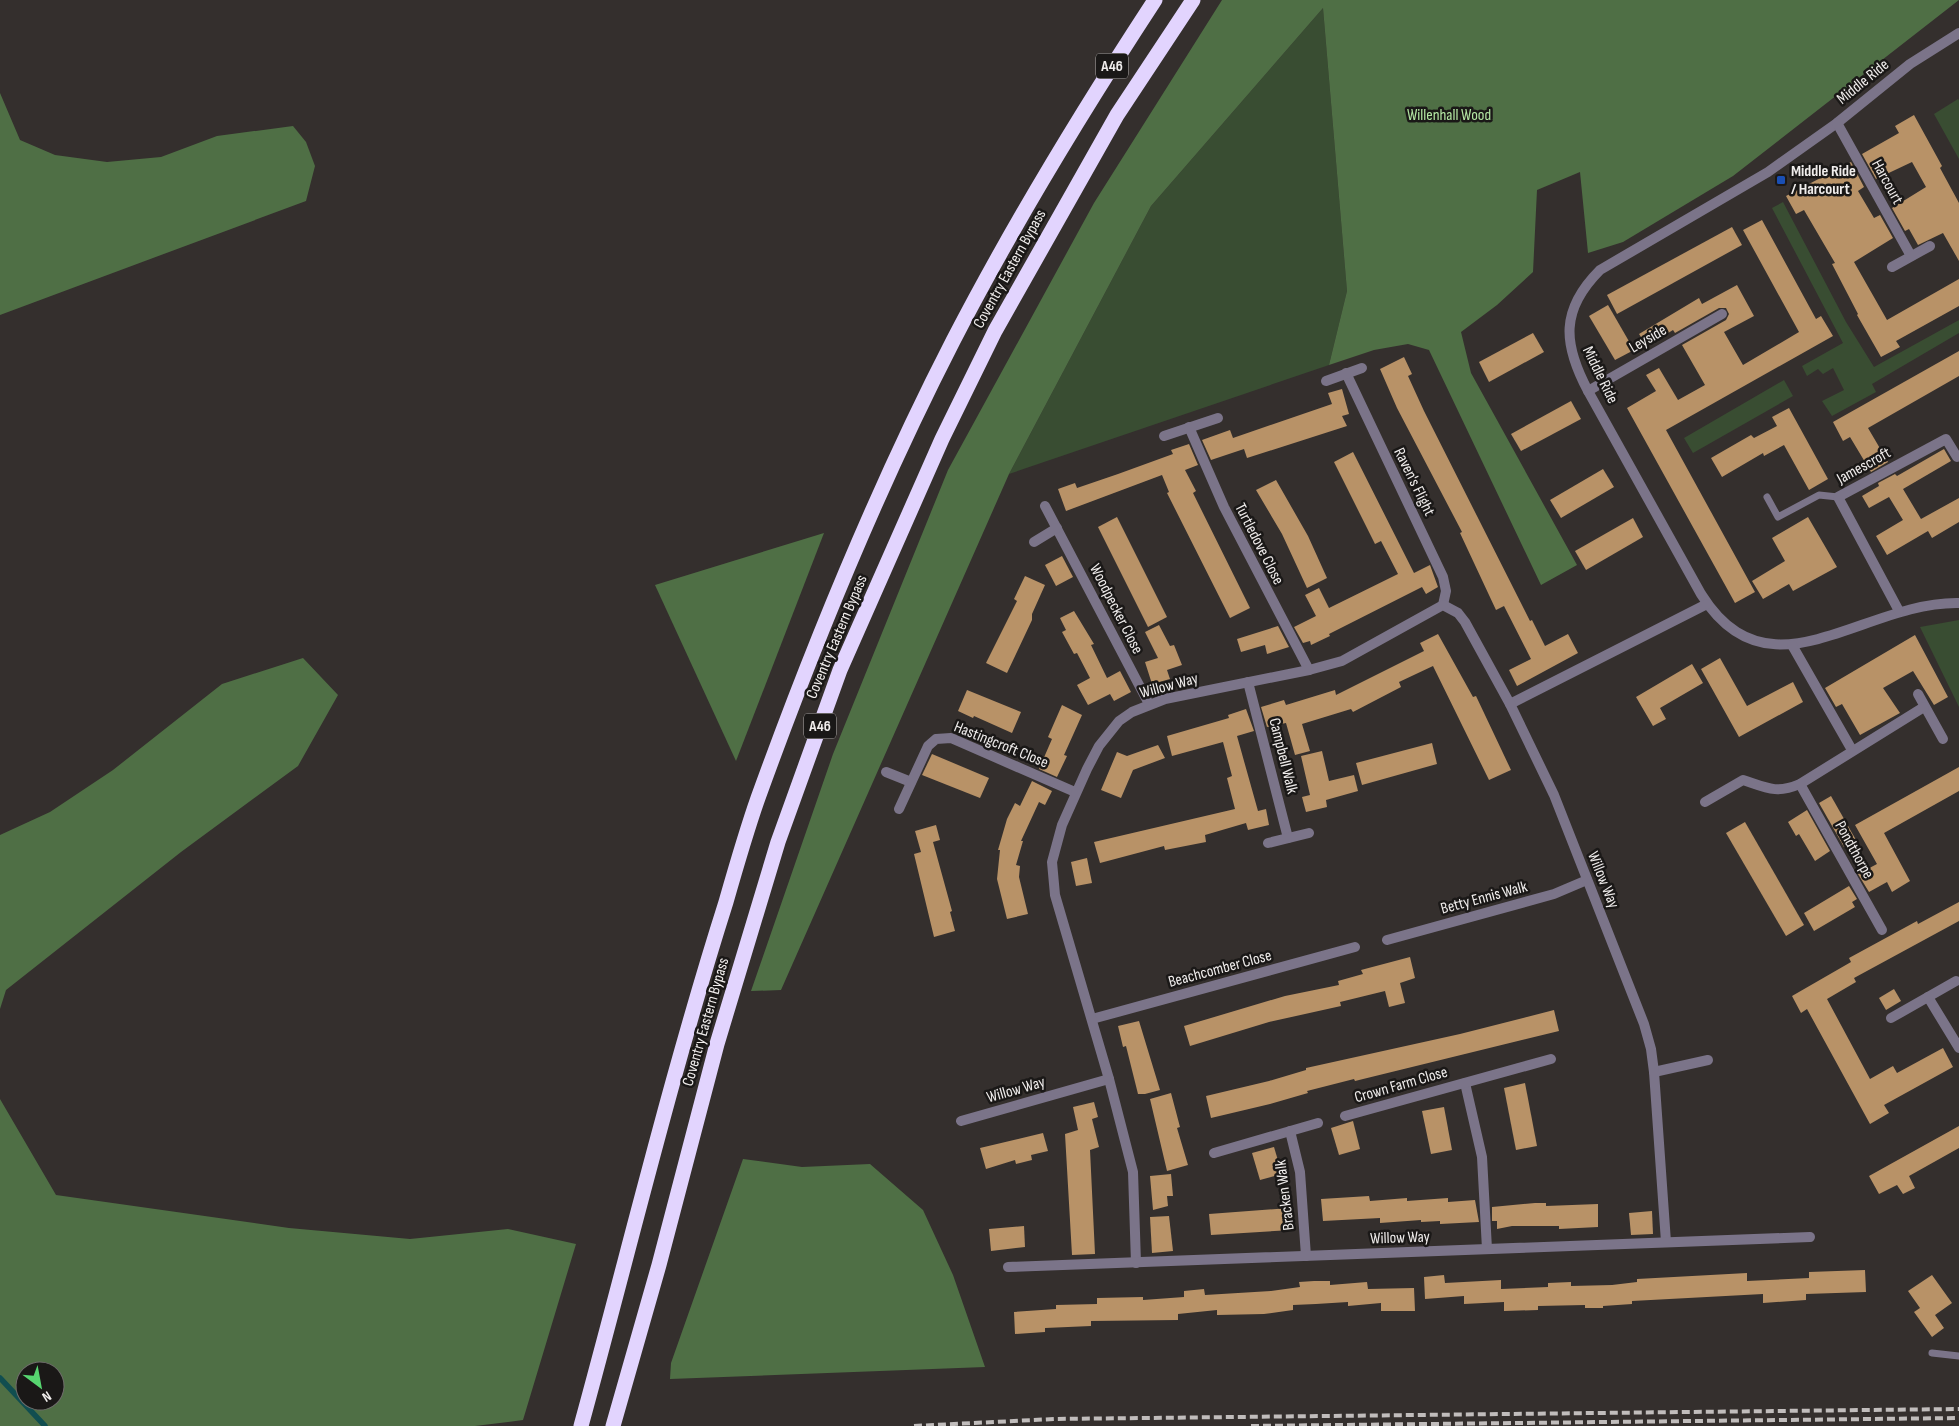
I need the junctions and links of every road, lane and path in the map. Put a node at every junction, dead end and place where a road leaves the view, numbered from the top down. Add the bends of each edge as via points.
1 (1155, 0) edge
2 (1193, 0) edge
3 (1959, 32) edge
4 (1837, 123) junction
5 (1930, 246) dead end
6 (1911, 256) junction
7 (1892, 267) dead end
8 (1722, 314) dead end
9 (1362, 368) dead end
10 (1346, 373) junction
11 (1326, 381) dead end
12 (1588, 391) junction
13 (1218, 418) dead end
14 (1189, 427) junction
15 (1164, 436) dead end
16 (1957, 457) dead end
17 (1767, 497) dead end
18 (1838, 497) junction
19 (1046, 506) dead end
20 (1057, 528) junction
21 (1034, 542) dead end
22 (1959, 603) edge
23 (1707, 604) junction
24 (1443, 605) junction
25 (1899, 611) junction
26 (1792, 645) junction
27 (1309, 670) junction
28 (1248, 682) junction
29 (1918, 694) dead end
30 (1149, 704) junction
31 (1510, 704) junction
32 (1924, 707) junction
33 (1943, 739) dead end
34 (1852, 750) junction
35 (886, 772) dead end
36 (911, 782) junction
37 (1800, 784) junction
38 (1075, 792) junction
39 (1705, 802) dead end
40 (899, 809) dead end
41 (1309, 833) dead end
42 (1288, 838) junction
43 (1268, 843) dead end
44 (1587, 880) junction
45 (1882, 930) dead end
46 (1387, 940) dead end
47 (1355, 947) dead end
48 (1956, 981) dead end
49 (1928, 997) junction
50 (1891, 1018) dead end
51 (1092, 1019) junction
52 (1959, 1048) edge
53 (1551, 1059) dead end
54 (1708, 1060) dead end
55 (1654, 1072) junction
56 (1109, 1079) junction
57 (1465, 1083) junction
58 (1345, 1116) dead end
59 (961, 1122) dead end
60 (1318, 1123) dead end
61 (1290, 1131) junction
62 (1214, 1154) dead end
63 (1810, 1237) dead end
64 (1666, 1242) junction
65 (1487, 1249) junction
66 (1306, 1256) junction
67 (1136, 1263) junction
68 (1008, 1268) dead end
69 (1932, 1353) dead end
70 (1959, 1356) edge
71 (581, 1426) edge
72 (614, 1426) edge

1 - 71 highway, Coventry Eastern Bypass / A46 via 1070,132 1010,235 953,341 847,572 758,799 691,1011
2 - 72 highway, Coventry Eastern Bypass / A46 via 1117,116 995,331 942,439 840,670 778,842 717,1044
3 - 4 street, Middle Ride via 1910,64
4 - 6 street, Harcourt
4 - 12 street, Middle Ride via 1739,191 1608,264 1588,282 1573,310 1569,339 1572,360
5 - 6 street
6 - 7 street
8 - 12 street, Leyside
9 - 10 street
10 - 11 street
10 - 24 street, Raven's Flight via 1443,577 1446,591
12 - 23 street, Middle Ride
13 - 14 street
14 - 15 street
14 - 27 street, Turtledove Close via 1228,516
16 - 18 street, Jamescroft via 1946,439
17 - 18 lane via 1778,517 1820,495
18 - 25 street, Jamescroft
19 - 20 street, Woodpecker Close
20 - 21 street
20 - 30 street, Woodpecker Close
22 - 25 street, Middle Ride
23 - 26 street, Middle Ride via 1722,622 1743,638 1770,646
23 - 31 street
24 - 27 street, Willow Way via 1354,656
24 - 31 street, Willow Way via 1458,613 1465,622
25 - 26 street, Middle Ride
26 - 34 street
27 - 28 street, Willow Way
28 - 30 street, Willow Way
28 - 42 street, Campbell Walk
29 - 32 street
30 - 38 street, Willow Way via 1132,712 1111,731 1099,746
31 - 44 street, Willow Way via 1554,795
32 - 33 street
32 - 34 street
34 - 37 street
35 - 36 street
36 - 38 street, Hastingcroft Close via 928,746 936,739 946,738
36 - 40 street, Hastingcroft Close
37 - 39 street via 1786,790 1774,790 1743,780
37 - 45 street, Pondthorpe
38 - 51 street, Willow Way via 1055,848 1052,878
41 - 42 street
42 - 43 street
44 - 46 street, Betty Ennis Walk via 1554,894
44 - 55 street, Willow Way via 1644,1024
47 - 51 street, Beachcomber Close
48 - 49 street
49 - 50 street
49 - 52 street
51 - 56 street, Willow Way
53 - 57 street, Crown Farm Close
54 - 55 street
55 - 64 street, Willow Way
56 - 59 street, Willow Way
56 - 67 street, Willow Way via 1133,1172
57 - 58 street, Crown Farm Close
57 - 65 street, Crown Farm Close via 1482,1157
60 - 61 street, Bracken Walk
61 - 62 street, Bracken Walk
61 - 66 street, Bracken Walk via 1300,1172
63 - 64 street, Willow Way
64 - 65 street, Willow Way
65 - 66 street, Willow Way
66 - 67 street, Willow Way
67 - 68 street, Willow Way
69 - 70 lane

